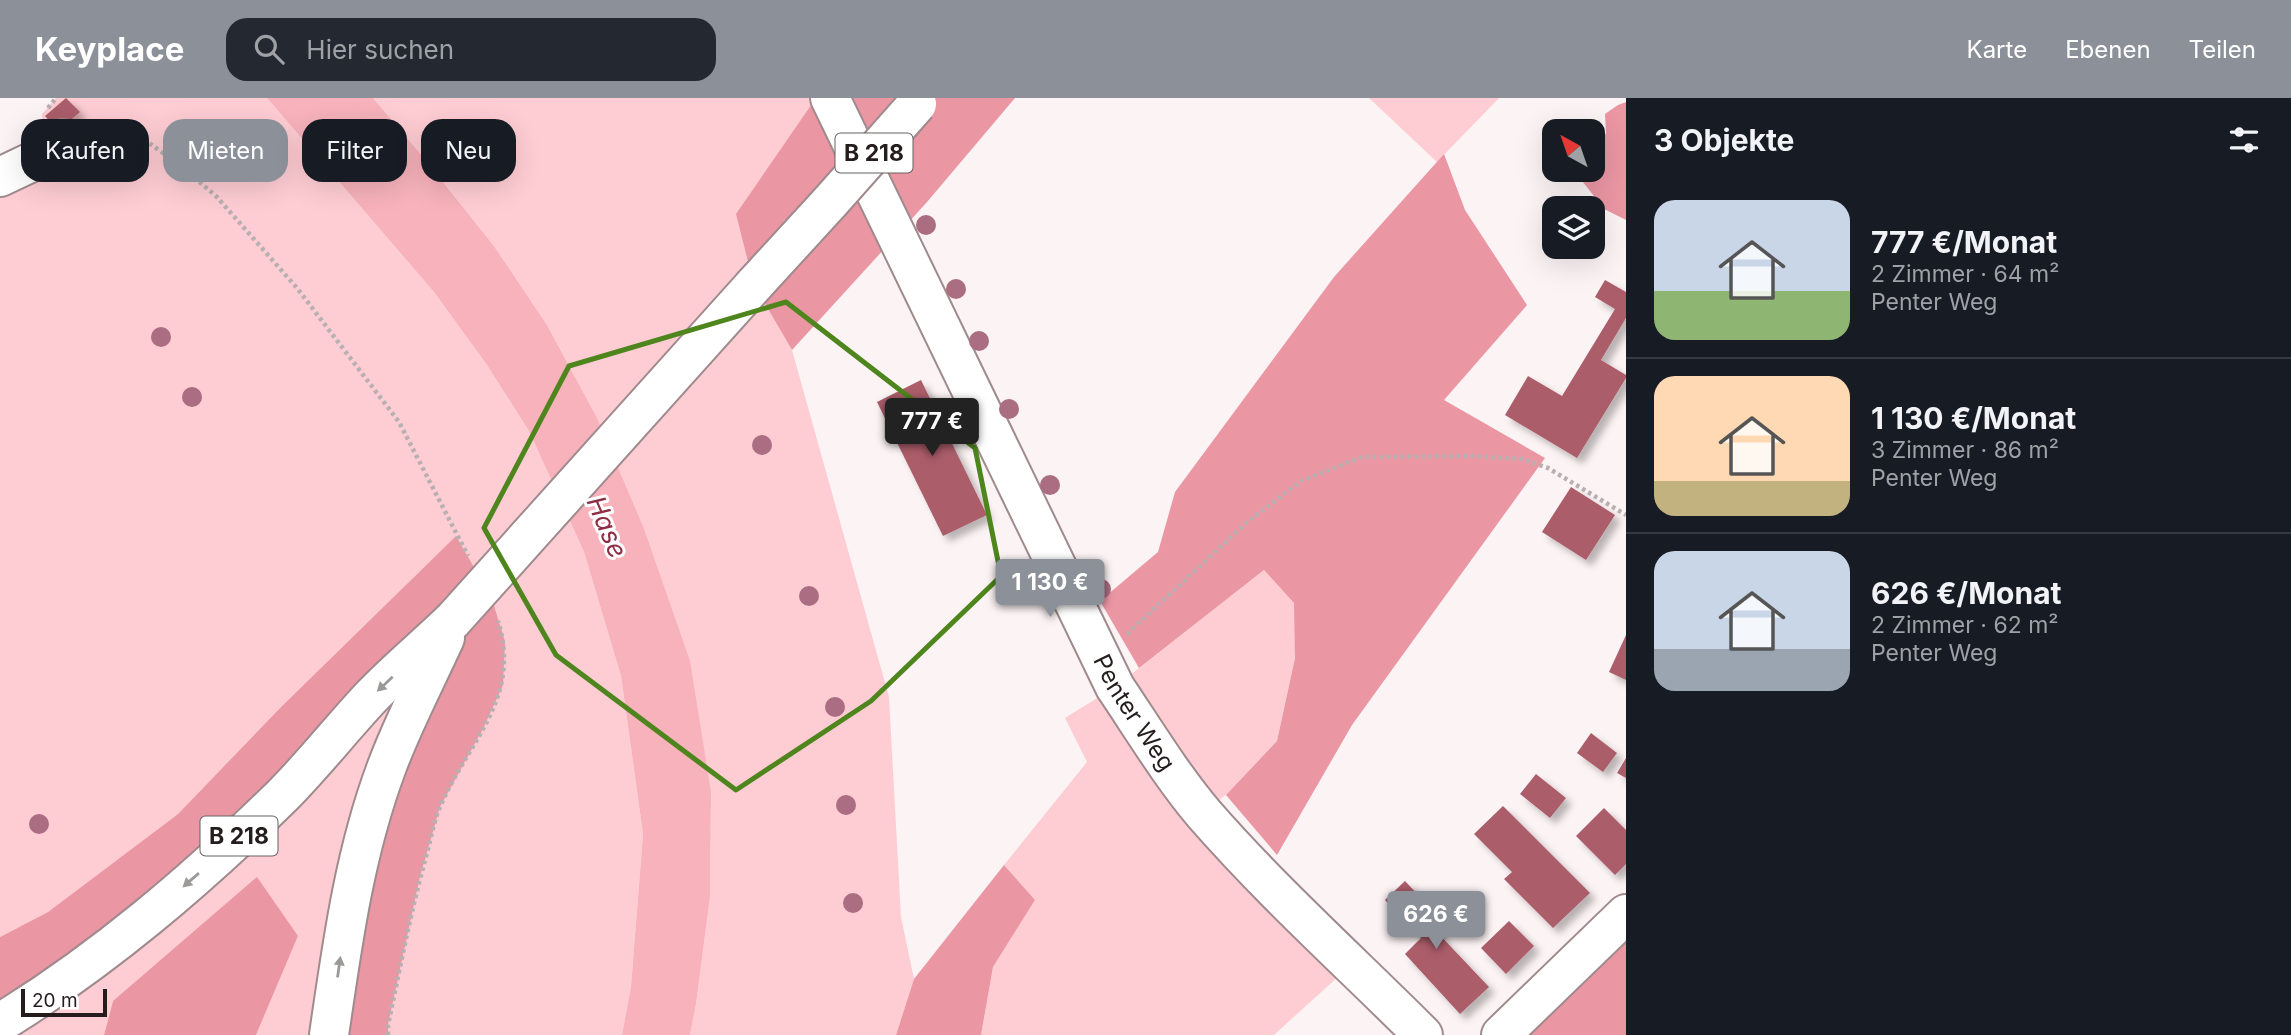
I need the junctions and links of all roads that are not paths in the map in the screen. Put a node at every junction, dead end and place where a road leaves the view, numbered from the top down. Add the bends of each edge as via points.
1 (830, 98) edge
2 (920, 101) edge
3 (21, 167) edge
4 (0, 177) edge
5 (453, 620) junction
6 (1626, 914) edge
7 (0, 1023) edge
8 (329, 1035) edge
9 (1423, 1035) edge
10 (1501, 1035) edge

1 - 9 main road, Penter Weg via 1115,687 1203,812 1264,879
2 - 5 main road, B 218, bridge
3 - 4 main road
5 -> 7 main road, B 218 via 373,695 284,793 209,865 128,934
8 -> 5 main road, B 218 via 346,918 364,839 386,769
6 - 10 main road

